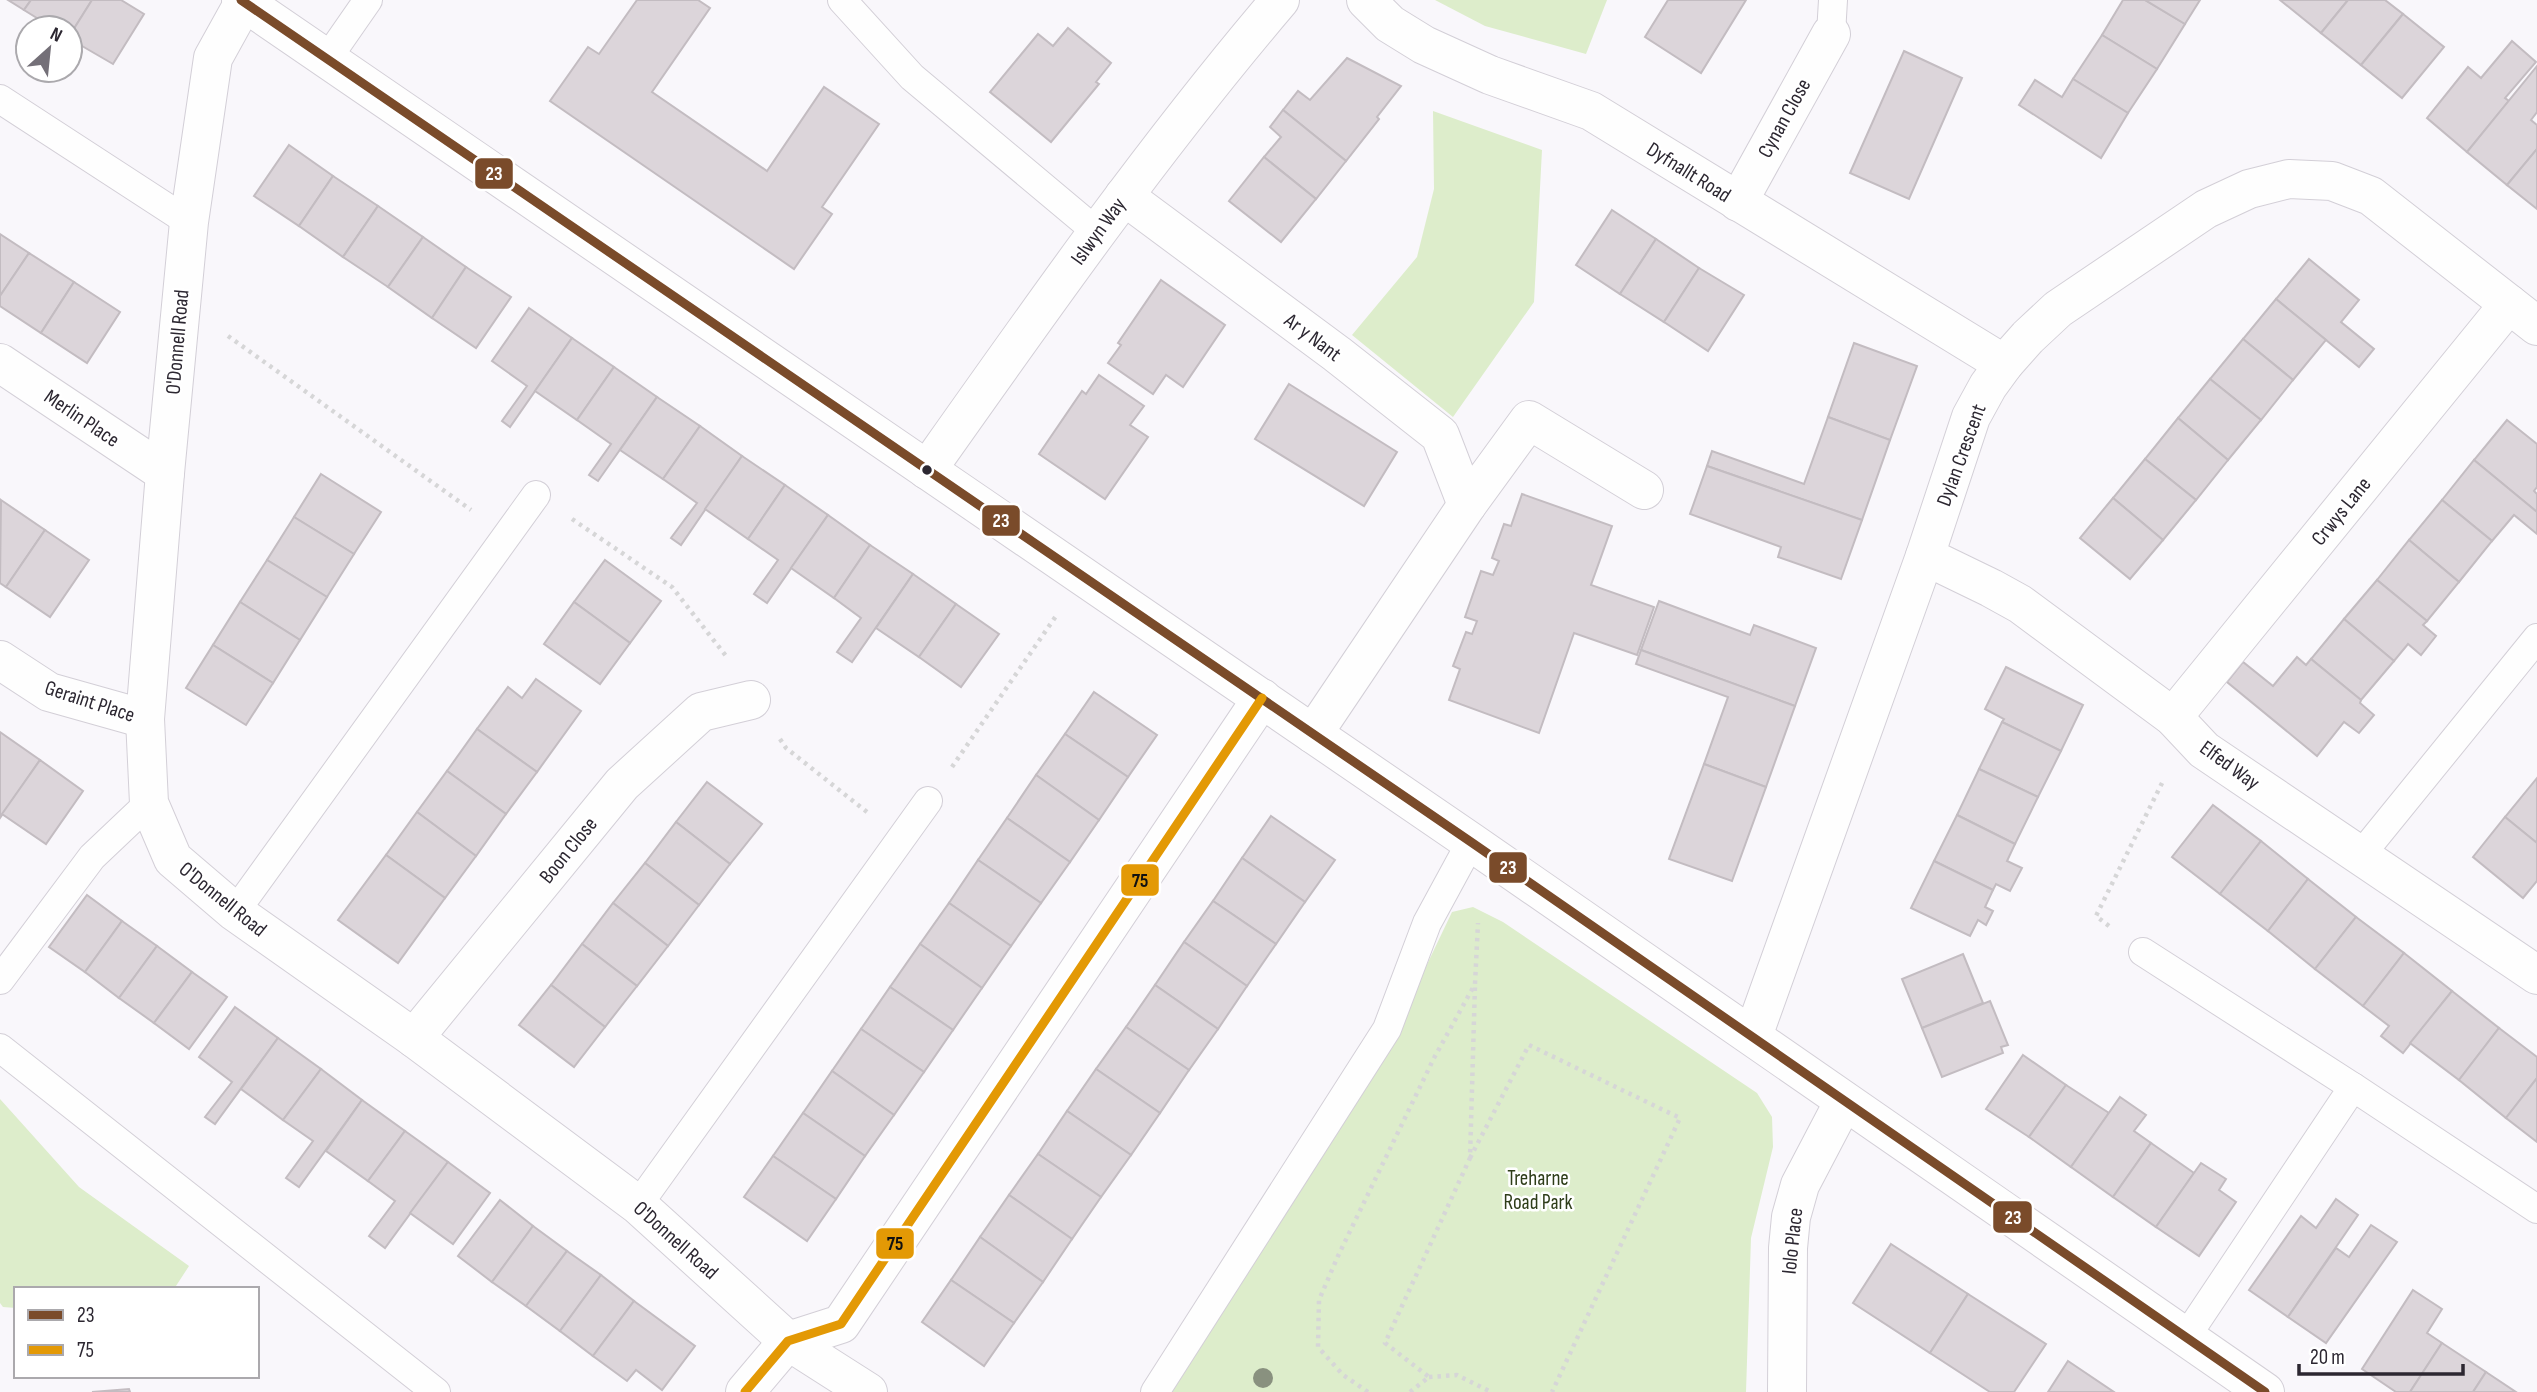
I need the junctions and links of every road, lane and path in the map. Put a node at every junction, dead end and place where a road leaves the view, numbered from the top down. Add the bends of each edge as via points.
1 (368, 0) edge
2 (842, 0) edge
3 (1280, 0) edge
4 (1366, 0) edge
5 (243, 1) edge
6 (1832, 17) edge
7 (327, 59) junction
8 (0, 99) edge
9 (1124, 196) junction
10 (1738, 202) junction
11 (189, 222) junction
12 (1097, 232) junction
13 (181, 303) junction
14 (2523, 315) edge
15 (0, 363) edge
16 (2004, 364) junction
17 (927, 470) junction
18 (165, 472) junction
19 (1644, 490) dead end
20 (536, 495) junction
21 (1467, 505) junction
22 (1925, 556) junction
23 (1084, 577) junction
24 (2537, 638) edge
25 (0, 660) edge
26 (1262, 698) junction
27 (751, 700) junction
28 (2173, 718) junction
29 (145, 719) junction
30 (1313, 734) junction
31 (928, 801) junction
32 (149, 803) junction
33 (1471, 842) junction
34 (2360, 856) junction
35 (1507, 868) junction
36 (235, 912) junction
37 (2143, 952) joint
38 (2537, 975) edge
39 (0, 980) edge
40 (1475, 984) junction
41 (1753, 1036) junction
42 (414, 1038) junction
43 (0, 1048) edge
44 (2353, 1087) junction
45 (1844, 1101) junction
46 (1469, 1158) junction
47 (638, 1205) junction
48 (2537, 1209) edge
49 (2186, 1337) junction
50 (788, 1341) junction
51 (1429, 1377) junction
52 (436, 1392) edge
53 (745, 1392) edge
54 (868, 1392) edge
55 (1155, 1392) edge
56 (1368, 1392) edge
57 (1410, 1392) edge
58 (1491, 1392) edge
59 (1552, 1392) edge
60 (1787, 1392) edge
61 (2265, 1392) edge

1 - 7 lane
2 - 12 lane via 912,77
3 - 9 street, Islwyn Way
4 - 10 street, Dyfnallt Road via 1423,45 1591,111
5 - 7 street
5 - 11 street, O'Donnell Road via 213,58
6 - 10 street, Cynan Close
7 - 17 street
8 - 11 lane
9 - 12 street, Islwyn Way
9 - 21 street, Ar y Nant via 1440,435
10 - 16 street, Dyfnallt Road
11 - 13 street, O'Donnell Road
12 - 17 street, Islwyn Way
13 - 18 street, O'Donnell Road
13 - 20 path via 472,511
14 - 16 street, Dylan Crescent via 2371,196 2332,181 2289,178 2249,189 2206,209 2058,309
14 - 28 street, Crwys Lane
15 - 18 street, Merlin Place
16 - 22 street, Dylan Crescent via 1971,418
17 - 23 street
18 - 29 street, O'Donnell Road
19 - 21 street via 1529,420
20 - 27 path via 672,587 721,647
20 - 36 lane
21 - 30 street
22 - 28 street, Elfed Way via 2020,604
22 - 41 street, Dylan Crescent
23 - 26 street
23 - 31 path
24 - 34 lane
25 - 29 street, Geraint Place via 49,692
26 - 30 street
26 - 50 street via 841,1324
27 - 31 path via 786,748 873,817
27 - 42 street, Boon Close via 701,712 622,784
28 - 34 street, Elfed Way via 2204,750
28 - 37 path via 2176,756 2096,916
29 - 32 street, O'Donnell Road
30 - 33 street
31 - 47 lane
32 - 36 street, O'Donnell Road via 173,859
32 - 39 lane via 92,857
33 - 35 street
33 - 55 lane via 1427,923 1387,1029
34 - 38 street, Elfed Way
35 - 40 path via 1479,911
35 - 41 street
36 - 42 street, O'Donnell Road
37 - 44 lane
40 - 46 path
40 - 56 path via 1434,1058 1319,1300 1318,1347 1343,1375
41 - 45 street
42 - 47 street, O'Donnell Road
43 - 52 lane
44 - 48 lane
44 - 49 lane
45 - 49 street
45 - 60 street, Iolo Place via 1800,1185 1791,1217
46 - 51 path via 1385,1343
46 - 59 path via 1529,1045 1680,1118
47 - 50 street, O'Donnell Road
49 - 61 street
50 - 53 street
50 - 54 street, O'Donnell Road
51 - 57 path
51 - 58 path via 1457,1375

